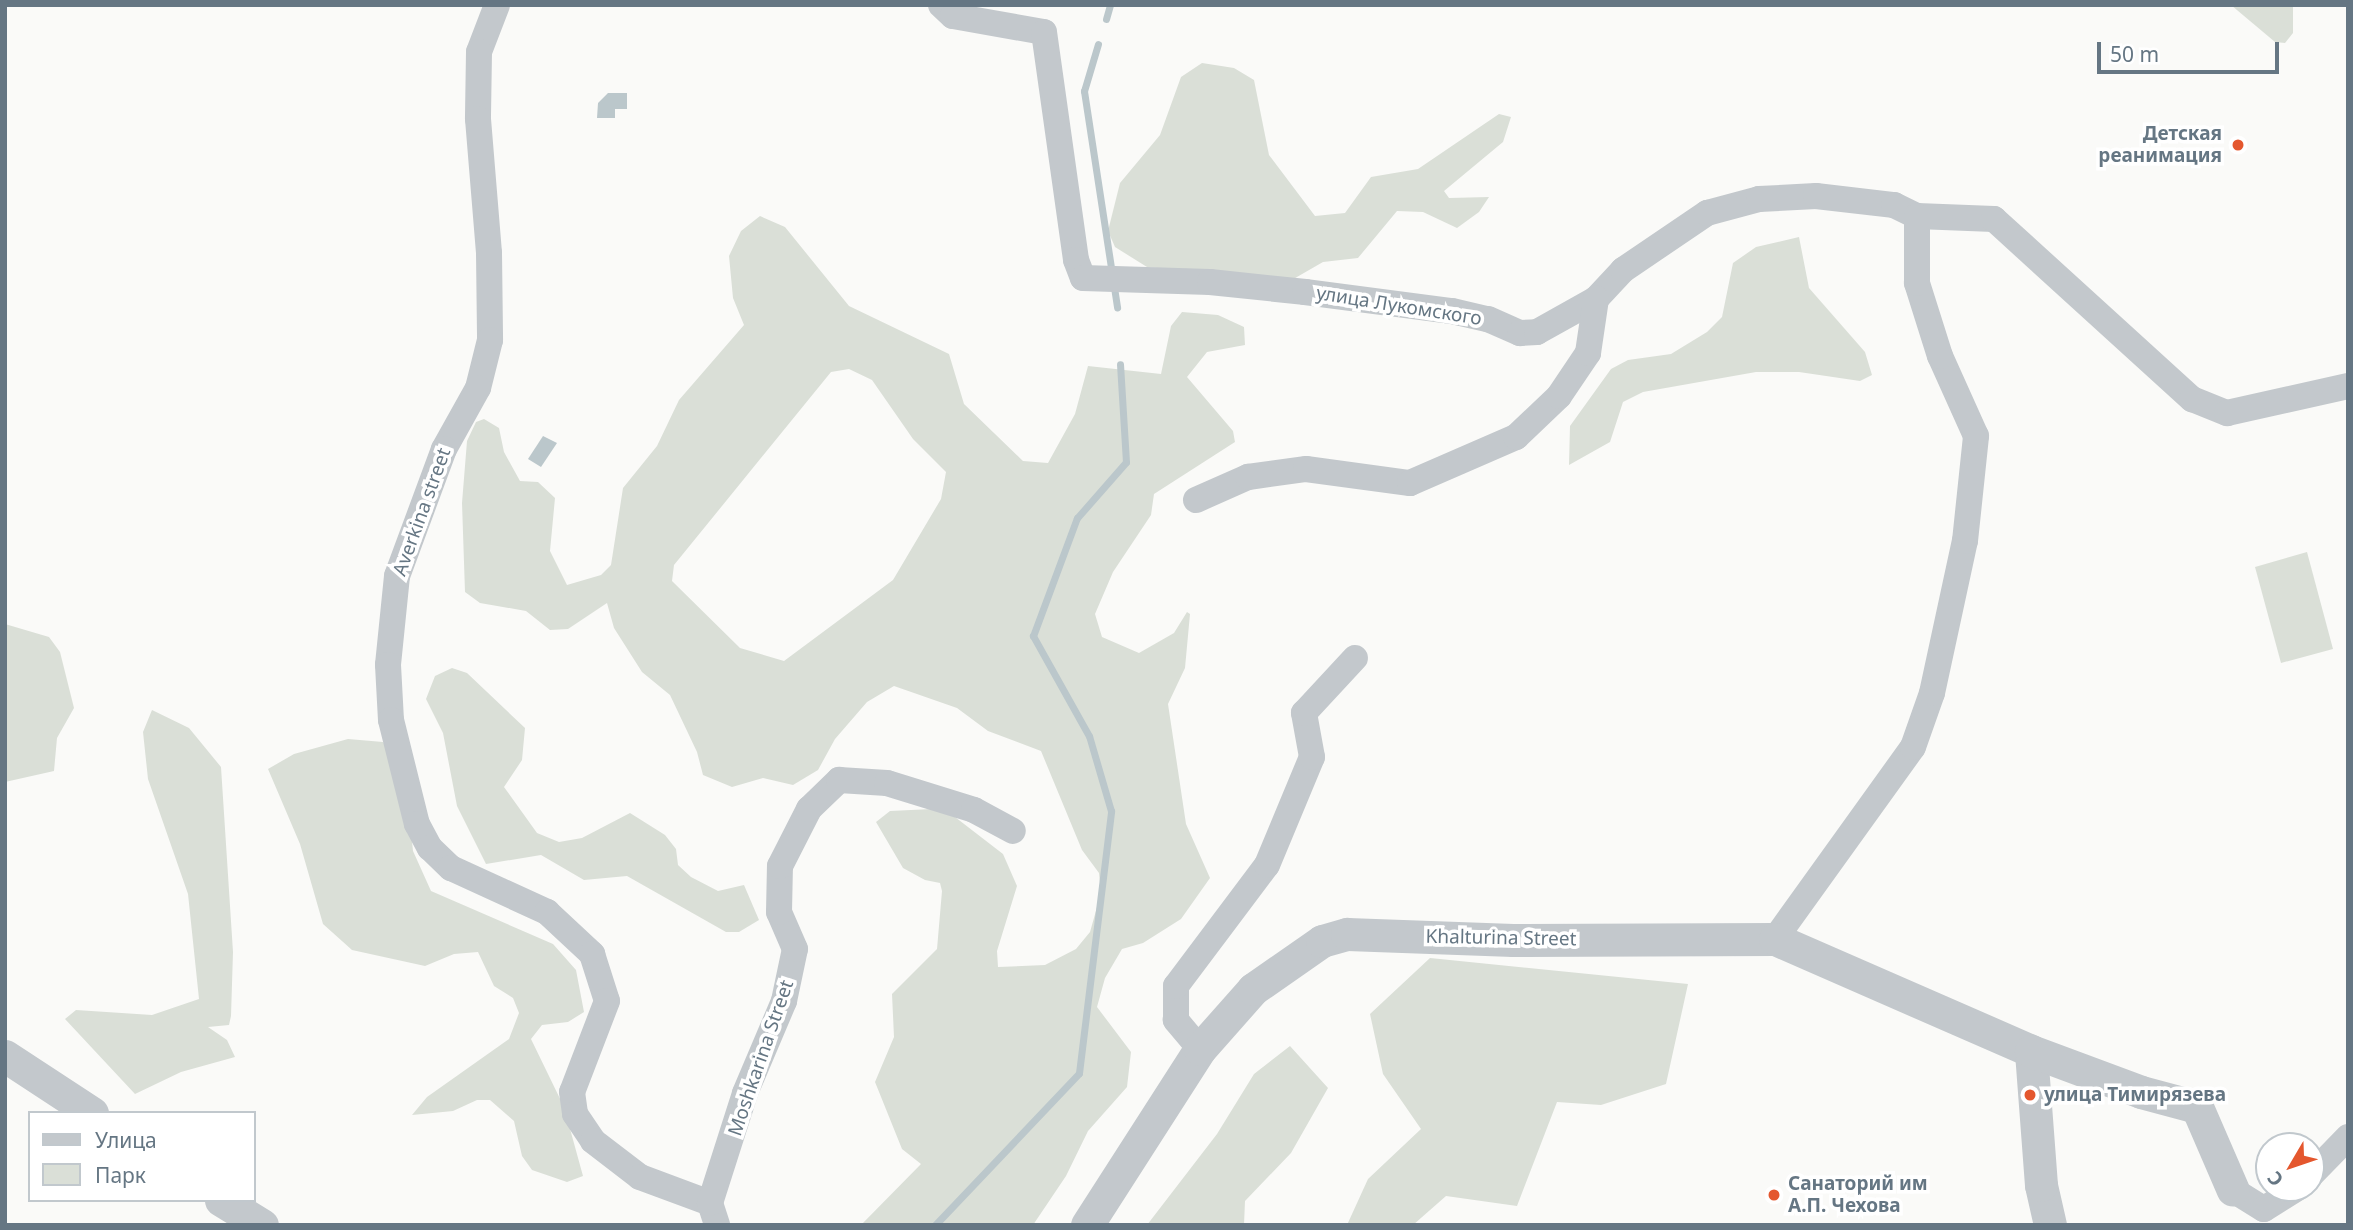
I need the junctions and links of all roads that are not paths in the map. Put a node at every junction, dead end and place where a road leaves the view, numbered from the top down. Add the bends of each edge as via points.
1 (497, 5) edge
2 (942, 5) edge
3 (1917, 216) junction
4 (1596, 299) junction
5 (2348, 386) edge
6 (1196, 500) dead end
7 (1355, 659) dead end
8 (1013, 831) dead end
9 (1775, 939) junction
10 (1200, 1049) junction
11 (2031, 1051) junction
12 (5, 1056) edge
13 (89, 1111) edge
14 (2348, 1137) edge
15 (2325, 1161) edge
16 (2233, 1190) joint
17 (224, 1202) edge
18 (2275, 1202) edge
19 (713, 1214) edge
20 (262, 1225) edge
21 (1087, 1225) edge
22 (2050, 1225) edge

1 - 19 street, Averkina street via 479,52 478,119 489,253 490,340 478,388 444,449 397,576 388,665 391,720 417,824 430,848 451,868 547,912 592,954 607,1001 572,1092 575,1114 593,1141 640,1177
2 - 4 street, улица Лукомского via 953,16 968,20 1007,22 1044,32 1076,260 1083,278 1210,282 1452,310 1488,318 1520,333 1537,332
3 - 4 street, улица Лукомского via 1895,205 1816,196 1749,201 1707,213 1665,239 1623,270
3 - 5 street, улица Лукомского via 1994,219 2192,399 2227,413
3 - 9 street via 1917,283 1940,356 1976,436 1965,541 1932,694 1913,747
4 - 6 street via 1588,353 1559,396 1516,437 1410,483 1306,469 1248,477
7 - 10 street via 1304,713 1312,757 1267,865 1176,986 1176,1020
8 - 19 street, Moshkarina Street via 974,810 887,783 839,780 809,809 780,866 779,912 795,949 784,1001 745,1093
9 - 10 street, Khalturina Street via 1513,940 1347,934 1322,942 1277,970 1253,989
9 - 11 street, Khalturina Street
10 - 21 street, Khalturina Street
11 - 16 street, Khalturina Street via 2141,1092 2197,1107
11 - 22 street via 2041,1185
12 - 13 street
14 - 15 street
16 - 18 street via 2264,1209
17 - 20 street

